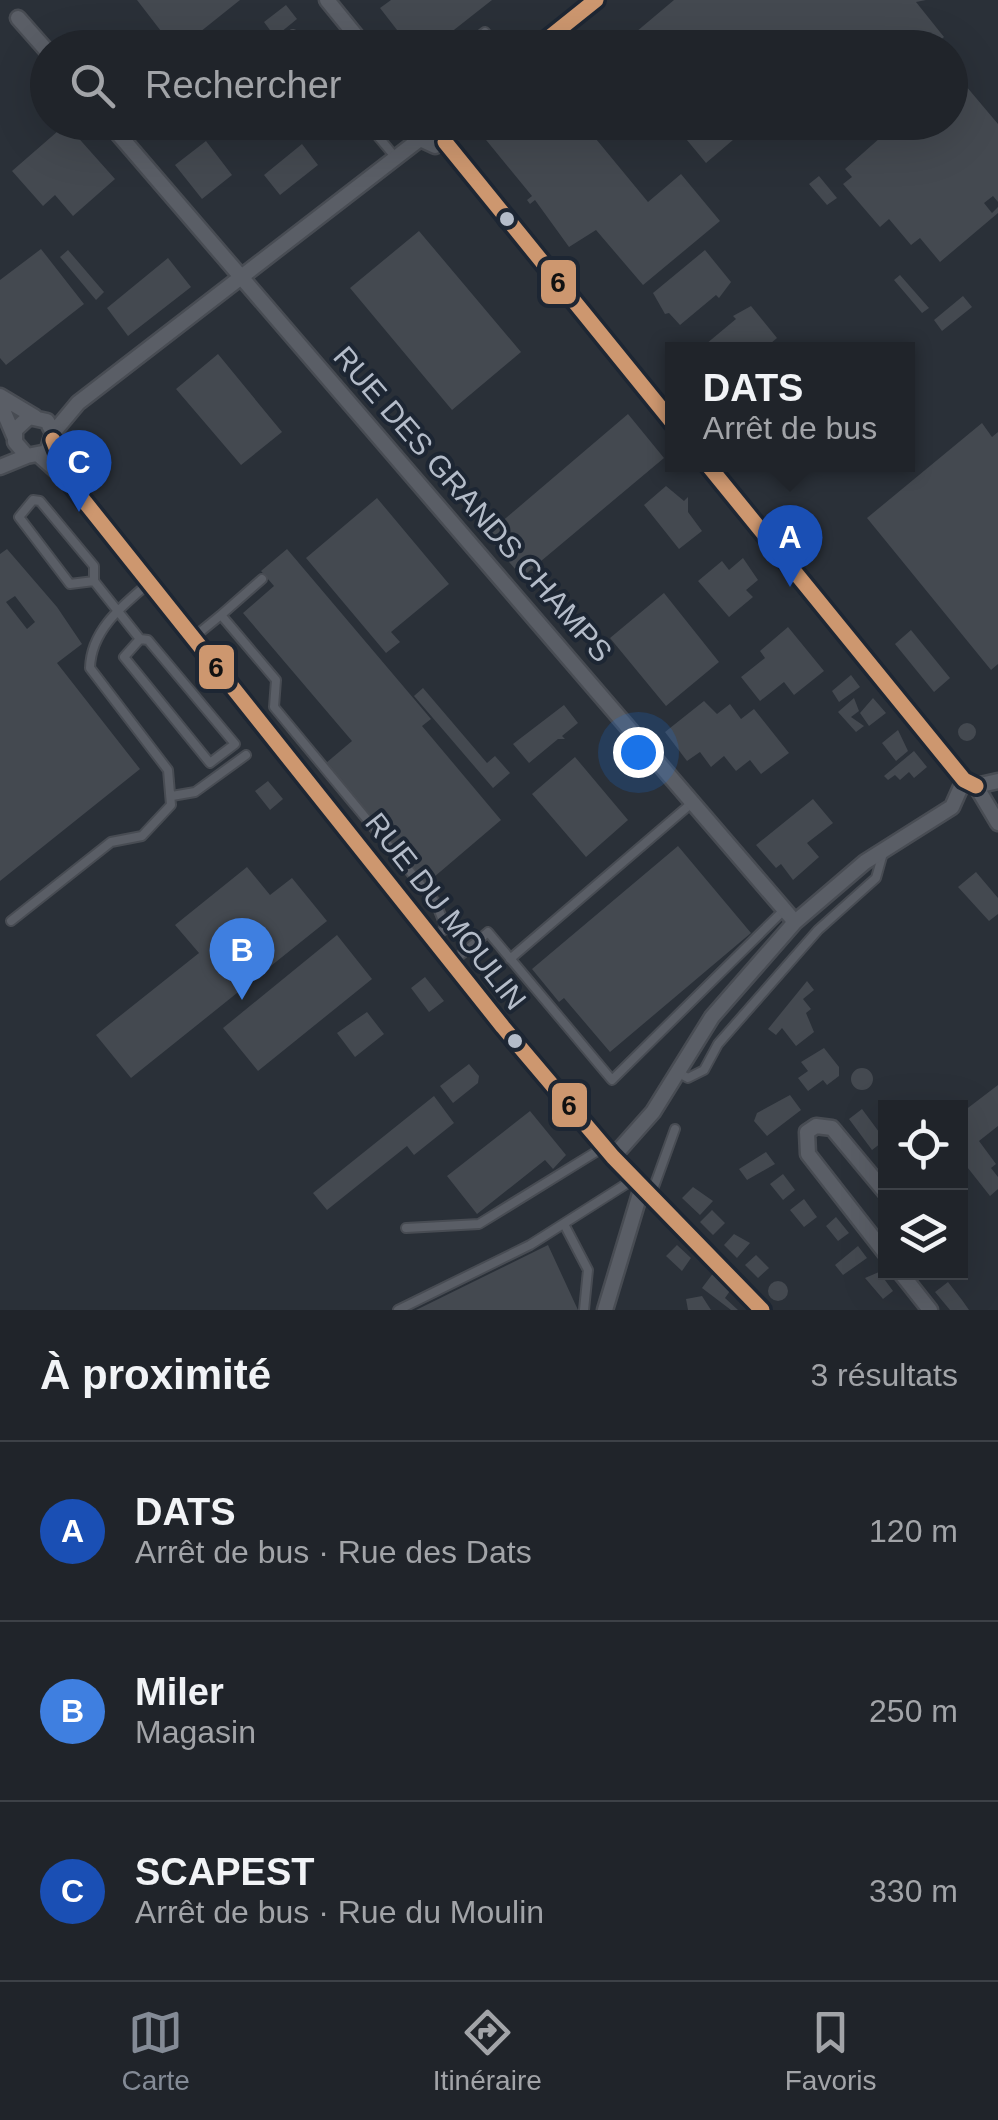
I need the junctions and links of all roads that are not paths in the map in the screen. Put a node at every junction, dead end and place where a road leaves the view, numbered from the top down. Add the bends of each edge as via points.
1 (327, 0) edge
2 (596, 0) edge
3 (18, 18) dead end
4 (351, 30) edge
5 (558, 30) edge
6 (30, 32) edge
7 (124, 140) edge
8 (381, 140) edge
9 (419, 140) edge
10 (422, 140) edge
11 (445, 142) joint
12 (396, 158) junction
13 (242, 277) junction
14 (0, 399) edge
15 (78, 403) junction
16 (665, 413) edge
17 (38, 417) junction
18 (54, 436) junction
19 (14, 439) junction
20 (34, 456) junction
21 (0, 458) edge
22 (0, 467) edge
23 (713, 472) edge
24 (69, 482) junction
25 (262, 579) dead end
26 (94, 581) junction
27 (148, 583) junction
28 (118, 610) junction
29 (220, 615) junction
30 (192, 638) junction
31 (140, 639) junction
32 (246, 755) dead end
33 (998, 780) edge
34 (970, 783) junction
35 (172, 796) junction
36 (693, 802) junction
37 (998, 824) edge
38 (884, 848) junction
39 (785, 910) junction
40 (12, 922) dead end
41 (795, 922) junction
42 (432, 939) junction
43 (510, 958) junction
44 (451, 963) junction
45 (677, 1072) junction
46 (675, 1130) dead end
47 (609, 1152) junction
48 (642, 1187) junction
49 (884, 1190) edge
50 (564, 1224) junction
51 (406, 1228) dead end
52 (878, 1239) edge
53 (906, 1280) edge
54 (398, 1310) edge
55 (584, 1310) edge
56 (605, 1310) edge
57 (762, 1310) edge
58 (930, 1310) edge

1 - 4 street
2 - 5 street
3 - 6 street
7 - 13 street, RUE DES GRANDS CHAMPS
8 - 12 lane
9 - 12 street
10 - 11 street
11 - 16 street
12 - 13 street
13 - 15 street
13 - 36 street, RUE DES GRANDS CHAMPS
14 - 17 street
14 - 19 street
15 - 17 street
15 - 18 street
17 - 18 street
17 - 19 street via 23,420
18 - 20 street
18 - 24 street, RUE DU MOULIN
19 - 20 street, RUE DU MOULIN
19 - 21 street
20 - 22 street
20 - 24 street, RUE DU MOULIN
23 - 34 street
24 - 27 street, RUE DU MOULIN
25 - 29 lane
26 - 26 lane via 70,584 19,517 21,508 40,501 94,566
26 - 28 lane
27 - 28 lane
27 - 30 street, RUE DU MOULIN
28 - 31 lane
28 - 35 lane via 96,641 90,668 168,770
29 - 30 lane
29 - 42 lane via 276,680 274,708 436,903 446,928
30 - 42 street, RUE DU MOULIN
31 - 31 lane via 124,657 210,762 235,744 148,640
32 - 35 lane via 195,792
33 - 34 street
34 - 37 street
34 - 38 street via 952,807
35 - 40 lane via 155,827 111,842
36 - 39 street, RUE DES GRANDS CHAMPS
36 - 43 lane
38 - 41 street
38 - 45 lane via 876,878 818,930 718,1044 704,1070 688,1078
39 - 41 street, RUE DES GRANDS CHAMPS
39 - 43 lane via 612,1080
41 - 45 street via 712,1016
42 - 44 street, RUE DU MOULIN
43 - 44 lane via 488,932
44 - 47 street, RUE DU MOULIN
45 - 47 street via 653,1112
46 - 48 lane
47 - 48 street, RUE DU MOULIN
47 - 51 lane via 478,1224
48 - 50 lane
48 - 56 street
48 - 57 street, RUE DU MOULIN
49 - 52 street via 832,1128 807,1132 808,1154
50 - 54 lane
50 - 55 lane via 588,1270
53 - 58 street

